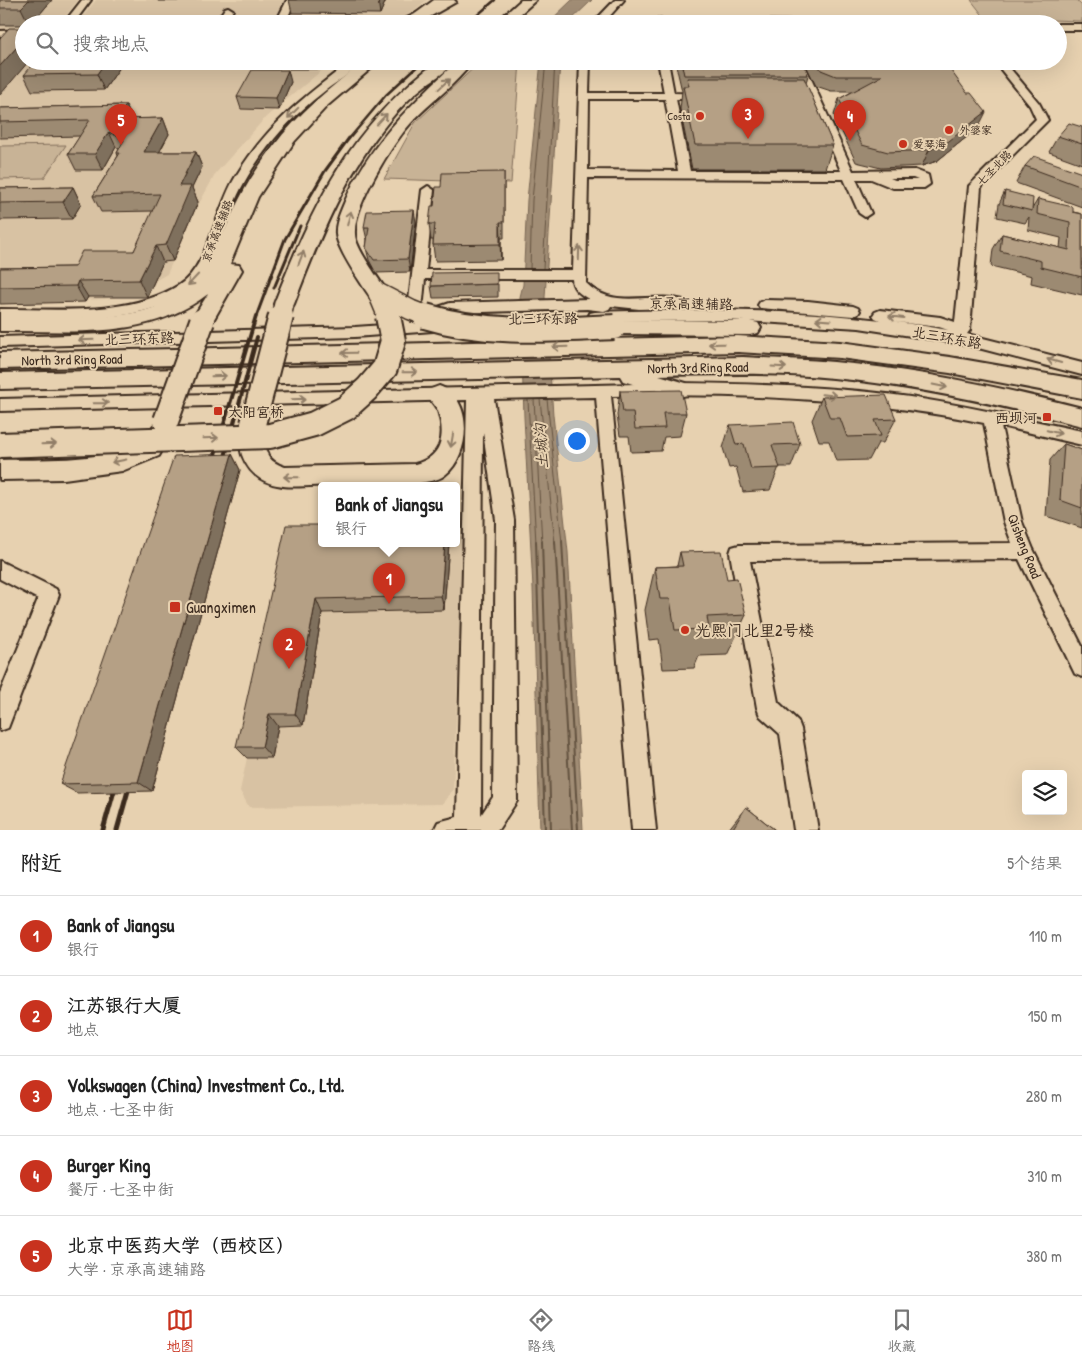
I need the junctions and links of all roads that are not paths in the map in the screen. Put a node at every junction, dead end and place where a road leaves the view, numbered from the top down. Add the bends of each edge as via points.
1 (86, 0) edge
2 (292, 0) edge
3 (529, 0) edge
4 (620, 0) edge
5 (447, 1) edge
6 (228, 10) dead end
7 (75, 15) edge
8 (225, 15) edge
9 (284, 15) edge
10 (425, 15) edge
11 (512, 15) edge
12 (606, 15) edge
13 (1067, 26) edge
14 (1082, 27) edge
15 (15, 33) edge
16 (0, 34) edge
17 (355, 70) edge
18 (355, 70) edge
19 (366, 70) edge
20 (434, 70) edge
21 (457, 70) edge
22 (585, 70) edge
23 (665, 70) edge
24 (801, 70) edge
25 (1006, 70) edge
26 (585, 96) junction
27 (670, 96) junction
28 (718, 96) edge
29 (582, 174) junction
30 (685, 174) junction
31 (847, 175) junction
32 (872, 175) dead end
33 (428, 190) dead end
34 (866, 214) dead end
35 (560, 273) joint
36 (578, 274) junction
37 (420, 276) junction
38 (378, 293) junction
39 (504, 312) junction
40 (0, 314) edge
41 (674, 314) junction
42 (0, 324) edge
43 (401, 324) junction
44 (962, 330) junction
45 (355, 332) junction
46 (611, 336) junction
47 (0, 342) edge
48 (1027, 353) junction
49 (144, 358) joint
50 (485, 360) junction
51 (0, 361) edge
52 (311, 363) junction
53 (608, 369) junction
54 (0, 382) edge
55 (1080, 382) edge
56 (678, 389) junction
57 (595, 392) junction
58 (487, 394) junction
59 (439, 395) junction
60 (0, 405) edge
61 (1082, 417) edge
62 (991, 419) junction
63 (1082, 438) edge
64 (0, 445) edge
65 (0, 470) edge
66 (1024, 551) junction
67 (0, 568) edge
68 (1082, 666) edge
69 (0, 720) edge
70 (468, 827) junction
71 (446, 830) edge
72 (644, 830) edge
73 (806, 830) edge

1 - 7 street
2 - 9 street
3 - 11 highway
4 - 12 street
5 - 10 highway
6 - 8 street
13 - 14 street
15 - 16 street
17 -> 40 street, 京承高速辅路 via 295,110 258,151 228,202 210,256 186,288 130,309
18 - 42 highway via 320,102 279,151 249,197 213,278 189,299 164,312 121,322
19 -> 65 highway, bridge via 294,150 262,196 233,269 202,321 166,421 150,449 122,461 64,469
59 -> 20 highway, bridge via 449,407 454,435 448,456 435,469 415,474 285,477 271,474 262,466 250,440 284,304 307,242 332,192 360,147 388,112
38 -> 21 highway via 361,269 345,235 348,216 359,190 391,137
22 - 26 street
23 - 27 street
24 - 31 street via 809,96
25 - 44 street, 七圣北路 via 1035,105 1042,120 975,186
26 - 27 street
26 - 29 street
27 - 28 street
27 - 30 street
29 - 30 street
36 -> 29 street
30 - 31 street
31 - 32 street
31 - 34 street
33 - 37 street
35 - 36 street
35 - 37 street
44 -> 36 street, 京承高速辅路 via 940,322 808,306 604,301 584,292
37 - 43 street via 416,300
38 - 46 highway, bridge via 422,315 450,324
64 -> 38 highway, bridge via 270,436 314,424 346,408 385,368 393,341 389,318
39 - 41 street, 北三环东路 via 578,317
39 - 41 street via 587,304
39 - 43 street via 450,308
39 - 45 street, 北三环东路 via 416,329
48 -> 41 street, 北三环东路 via 946,335 849,322 757,315
43 - 45 street
44 - 48 street, 京承高速辅路
45 -> 47 street, 北三环东路
46 -> 50 highway, North 3rd Ring Road
55 -> 46 highway, North 3rd Ring Road via 840,350
55 -> 48 street, 北三环东路
49 - 51 highway, North 3rd Ring Road
49 - 52 highway, 北三环东路
50 - 52 highway, North 3rd Ring Road
50 - 53 highway, North 3rd Ring Road
54 -> 52 highway, North 3rd Ring Road via 135,378
53 - 56 highway
53 -> 61 highway, North 3rd Ring Road via 743,365 833,370 912,381
56 - 57 street
56 -> 62 street via 772,390 885,400
57 - 58 street
57 - 72 street
58 - 59 street
58 - 70 street
58 - 70 street via 505,520 505,801 487,826
60 -> 59 street
62 -> 63 street
62 - 66 street, Qisheng Road via 1013,522
66 - 68 street, Qisheng Road
66 - 73 street via 739,553 768,708 790,730
67 - 69 street via 49,595
70 - 71 street

